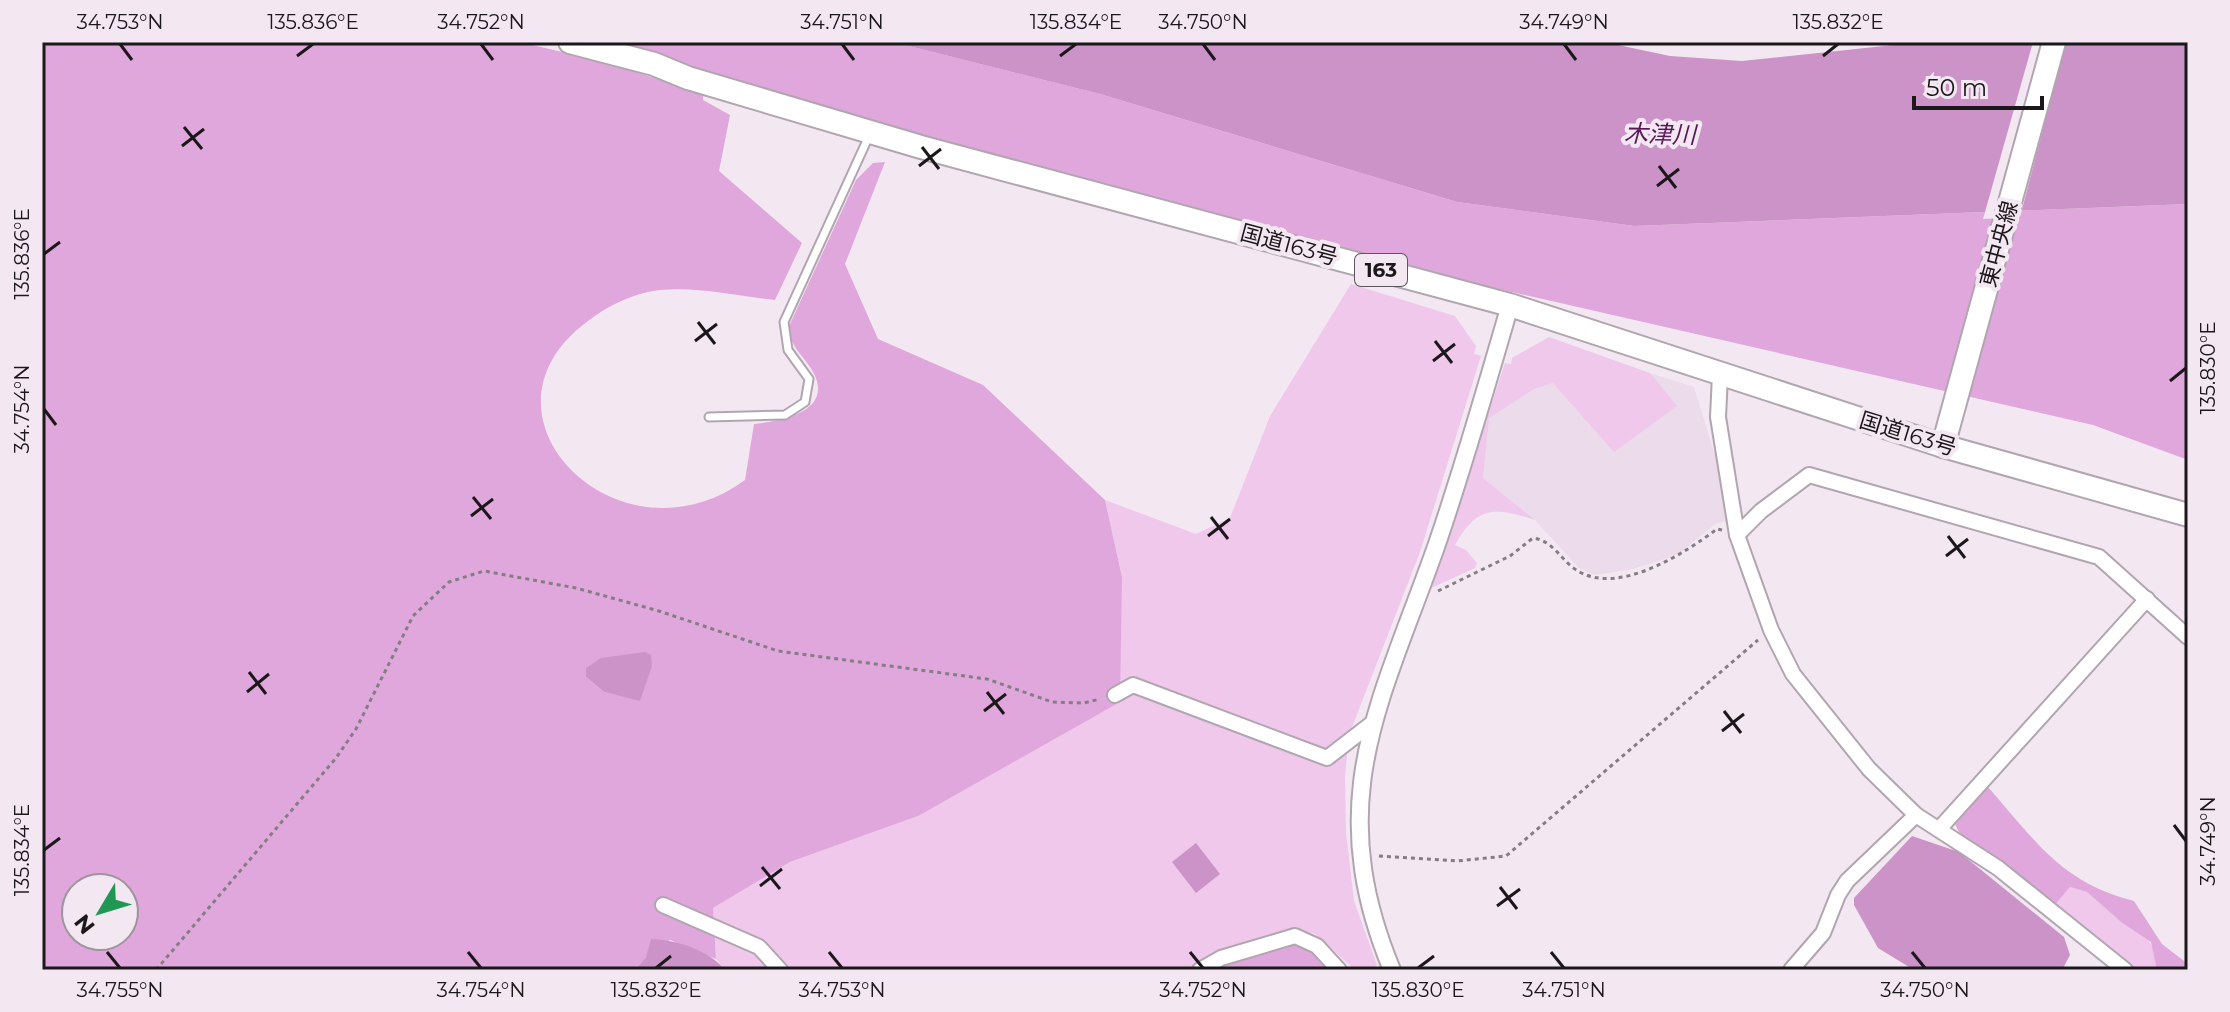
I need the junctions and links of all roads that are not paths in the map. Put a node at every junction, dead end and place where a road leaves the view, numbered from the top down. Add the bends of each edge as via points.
1 (570, 42) edge
2 (2054, 42) edge
3 (871, 132) junction
4 (1510, 305) junction
5 (1720, 375) junction
6 (709, 417) dead end
7 (1943, 446) junction
8 (2188, 515) edge
9 (1737, 535) junction
10 (2147, 599) junction
11 (2188, 637) edge
12 (1115, 695) road end
13 (1371, 724) junction
14 (1916, 815) junction
15 (1940, 828) junction
16 (663, 905) dead end
17 (780, 970) edge
18 (1200, 970) edge
19 (1339, 970) edge
20 (1392, 970) edge
21 (1791, 970) edge
22 (2125, 970) edge

1 - 3 highway, 国道163号 / 163
2 - 7 highway, 東中央線
3 - 4 highway, 国道163号 / 163
3 - 6 lane via 784,322 788,350 809,379 805,402 785,415
4 - 5 highway, 国道163号 / 163
4 - 13 street via 1464,466
5 - 7 highway, 国道163号 / 163
5 - 9 street via 1718,417
7 - 8 highway, 国道163号 / 163
9 - 10 street via 1809,475 2099,557
9 - 14 street via 1793,674 1869,769
10 - 11 street
10 - 15 street
12 - 13 street via 1133,685 1327,758
13 - 20 street via 1361,784 1360,856 1377,935
14 - 15 street
14 - 21 street via 1847,881 1823,933
15 - 22 street
16 - 17 street via 759,947
18 - 19 street via 1221,958 1295,936 1317,946

